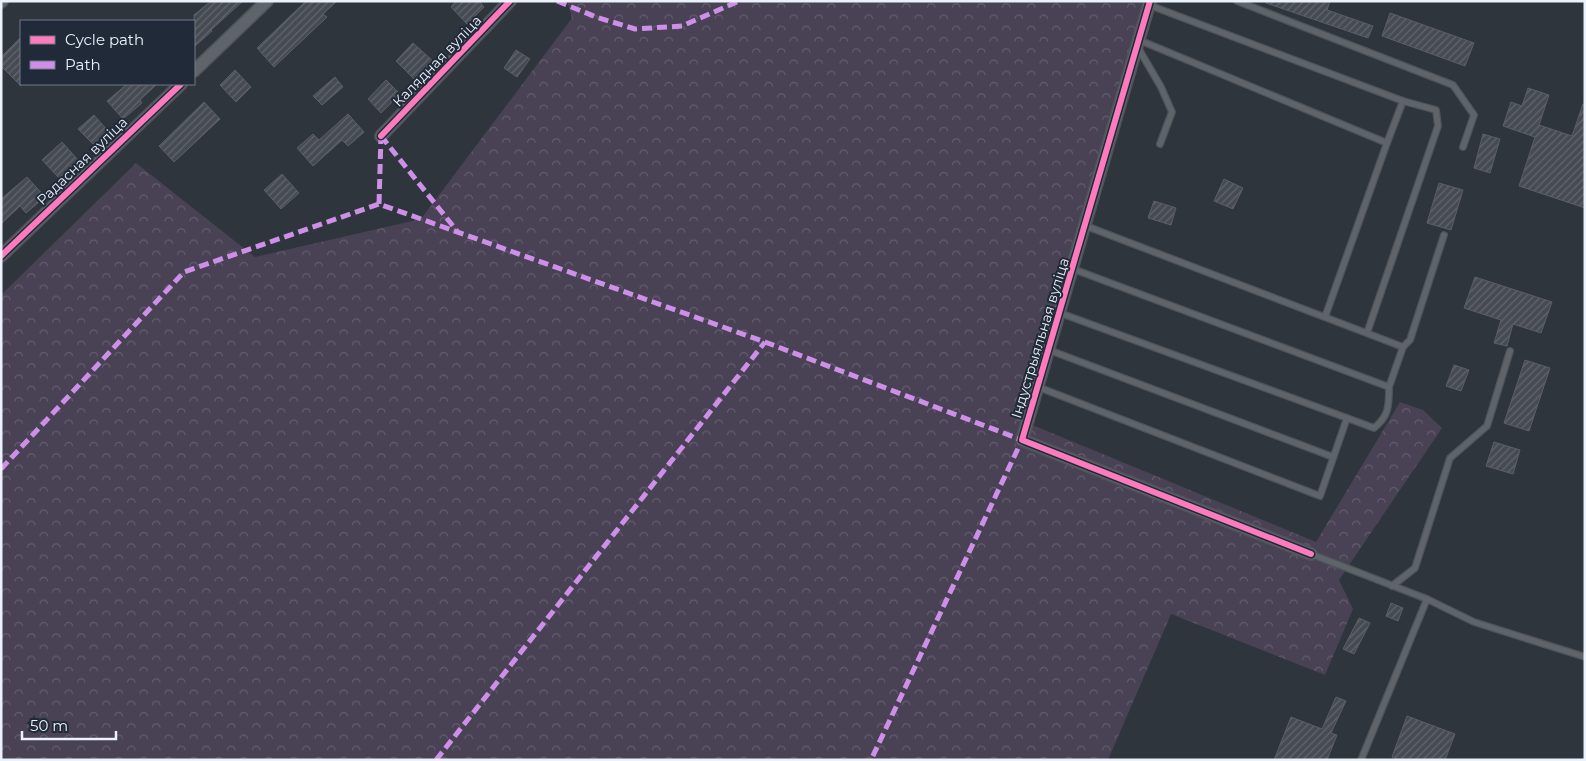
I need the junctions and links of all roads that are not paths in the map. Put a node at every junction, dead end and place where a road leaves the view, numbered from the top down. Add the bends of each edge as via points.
1 (267, 1) edge
2 (1237, 1) edge
3 (510, 2) edge
4 (1150, 3) edge
5 (1138, 42) junction
6 (195, 70) edge
7 (180, 85) edge
8 (1403, 101) junction
9 (381, 136) dead end
10 (1160, 144) dead end
11 (1387, 144) junction
12 (1463, 147) dead end
13 (1086, 226) junction
14 (1444, 235) dead end
15 (1, 256) edge
16 (1073, 269) junction
17 (1060, 313) junction
18 (1325, 317) junction
19 (1367, 333) junction
20 (1402, 347) junction
21 (1049, 350) junction
22 (1510, 351) dead end
23 (1038, 387) junction
24 (1389, 387) junction
25 (1347, 418) junction
26 (1334, 457) junction
27 (1311, 554) joint
28 (1392, 586) junction
29 (1427, 600) junction
30 (1585, 657) edge
31 (1362, 760) edge

1 - 6 street
2 - 12 lane via 1453,84 1474,116
3 - 9 street, Калядная вуліца
4 - 5 street, Індустрыяльная вуліца
4 - 8 lane
5 - 10 lane via 1172,112
5 - 11 lane
5 - 13 street, Індустрыяльная вуліца
7 - 15 street, Радасная вуліца
8 - 11 lane
8 - 19 lane via 1436,110 1438,126
11 - 18 lane
13 - 16 street, Індустрыяльная вуліца
13 - 18 lane
14 - 20 lane via 1410,340
16 - 17 street, Індустрыяльная вуліца
16 - 24 lane
17 - 21 street, Індустрыяльная вуліца
17 - 25 lane
18 - 19 lane
19 - 20 lane
20 - 24 lane
21 - 23 street, Індустрыяльная вуліца
21 - 26 lane
22 - 28 lane via 1486,426 1450,458 1415,568
23 - 26 lane via 1320,496
23 - 27 street, Індустрыяльная вуліца via 1022,440
24 - 25 lane via 1389,406 1383,421 1374,428
25 - 26 lane
27 - 28 lane
28 - 29 lane
29 - 30 lane via 1474,622
29 - 31 lane

